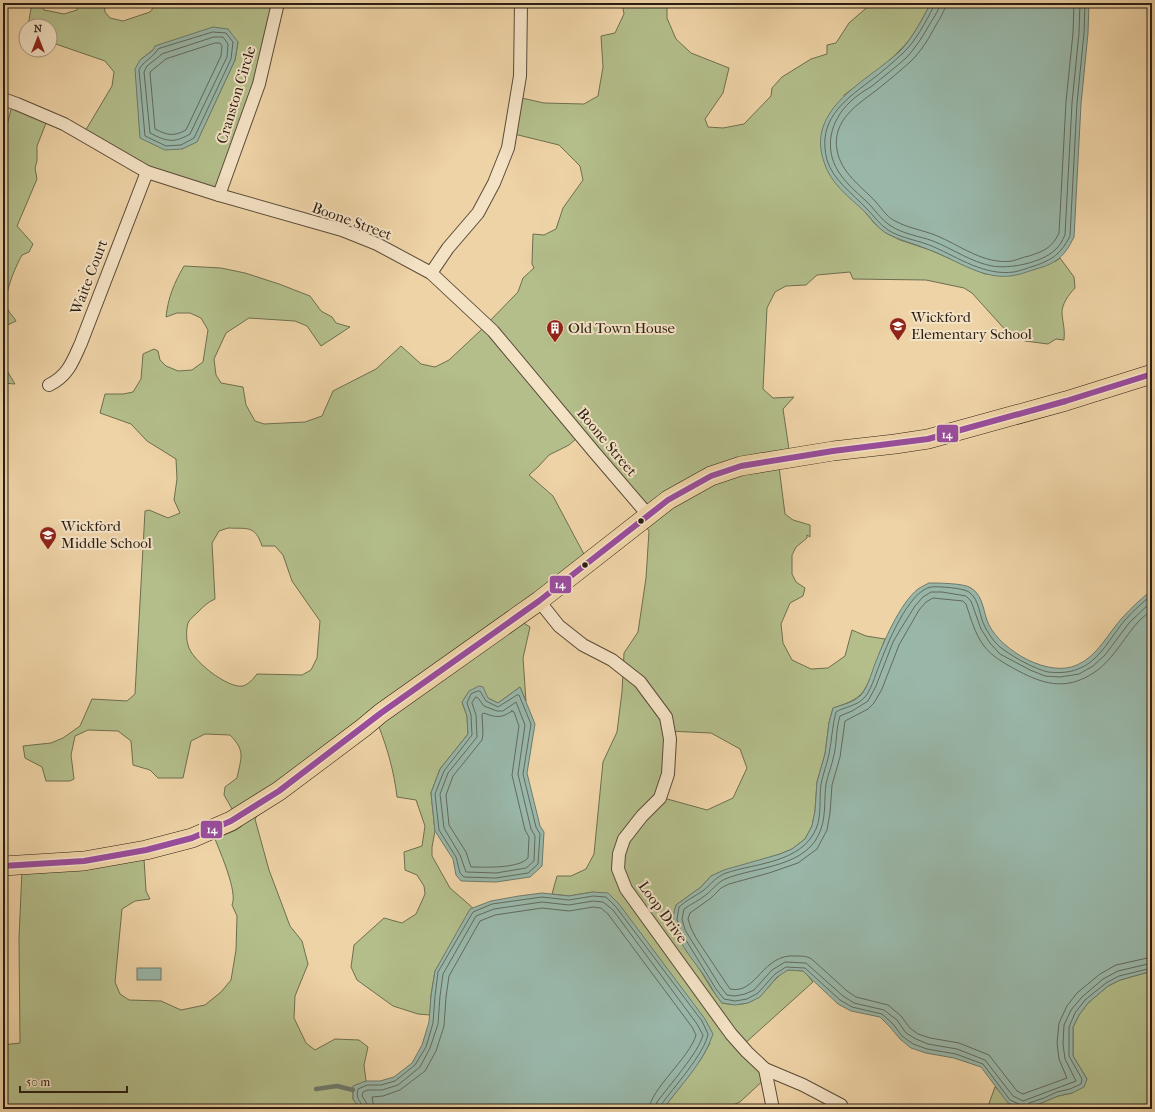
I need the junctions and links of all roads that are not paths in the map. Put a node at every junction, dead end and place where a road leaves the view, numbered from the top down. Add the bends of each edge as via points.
1 (278, 3) edge
2 (521, 3) edge
3 (3, 100) edge
4 (147, 172) junction
5 (220, 195) junction
6 (431, 273) junction
7 (1152, 374) edge
8 (49, 385) dead end
9 (649, 516) junction
10 (538, 601) junction
11 (3, 866) edge
12 (765, 1069) junction
13 (843, 1108) edge
14 (773, 1109) edge

1 - 5 street, Cranston Circle via 259,84
2 - 6 street via 520,76 508,148 478,213 448,248
3 - 4 street, Boone Street via 64,124
4 - 5 street, Boone Street
4 - 8 street, Waite Court via 70,368 59,381
5 - 6 street, Boone Street via 342,230 377,244
6 - 9 street, Boone Street via 493,331
7 - 9 main road via 928,439 833,450 741,466 711,476 668,500
9 - 10 main road
10 - 11 main road via 380,713 279,791 231,821 192,838 146,850 84,861
10 - 12 street, Loop Drive via 559,626 584,646 612,660 640,682 666,717 670,739 668,774 660,798 624,840 619,854 618,869 626,889 731,1034
12 - 13 street, Loop Drive via 803,1085
12 - 14 street

